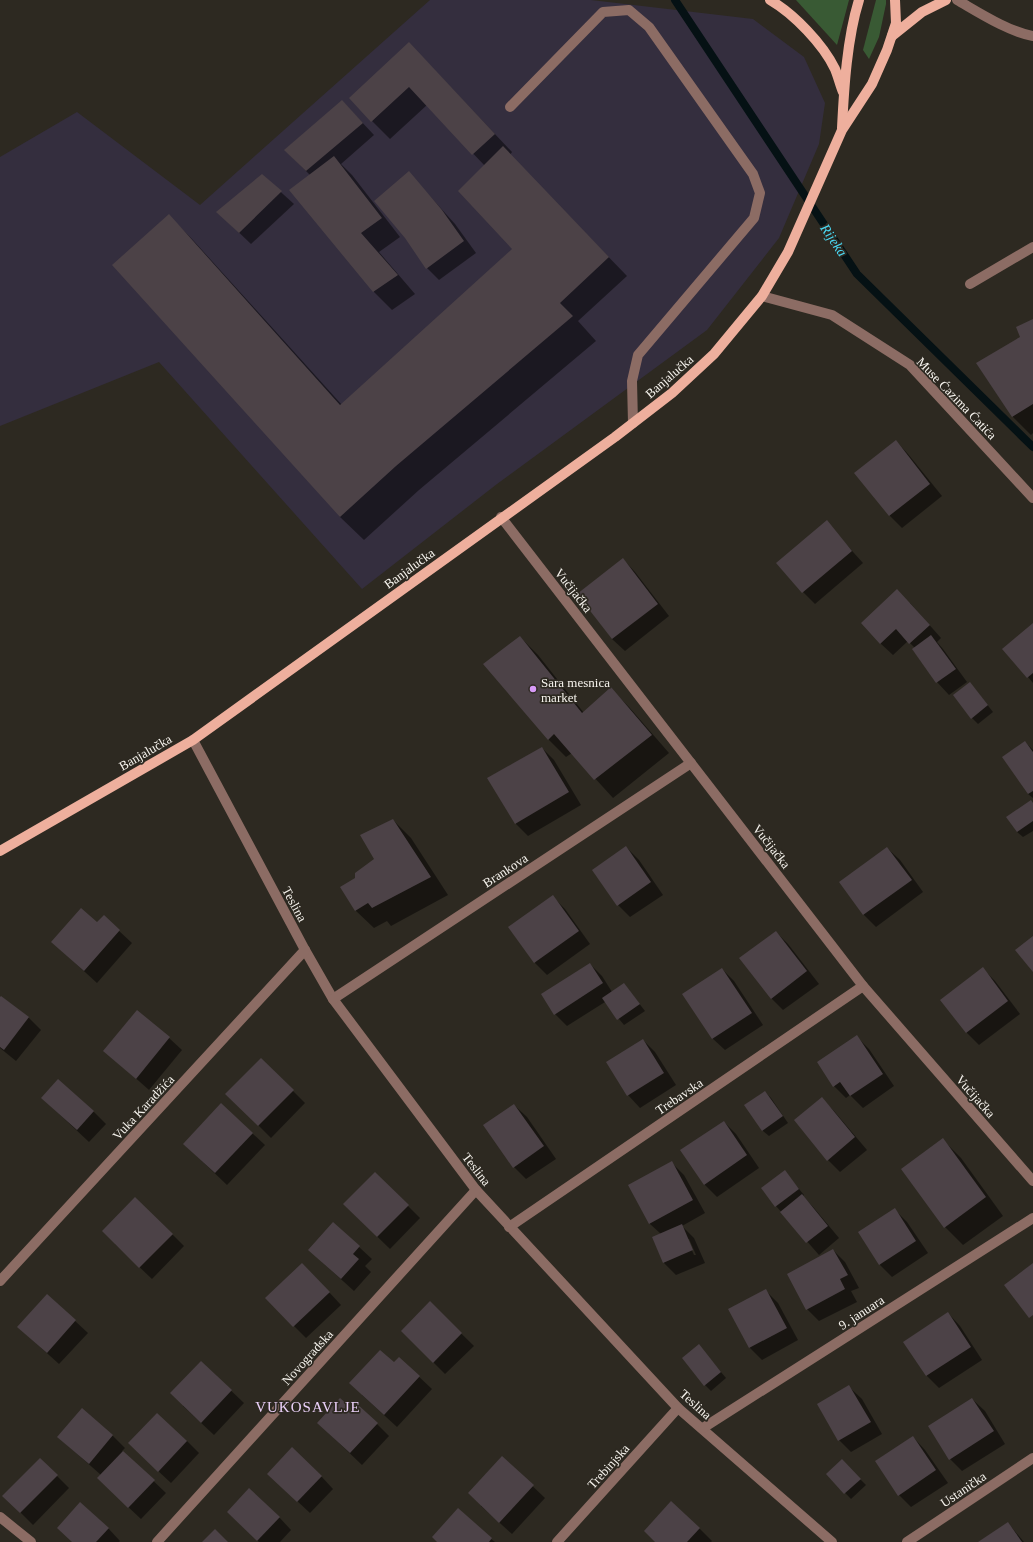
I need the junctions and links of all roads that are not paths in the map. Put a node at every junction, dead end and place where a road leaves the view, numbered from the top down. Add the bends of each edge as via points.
1 (770, 0) edge
2 (859, 0) edge
3 (895, 0) edge
4 (946, 0) edge
5 (957, 0) edge
6 (892, 36) junction
7 (1033, 36) edge
8 (843, 94) junction
9 (510, 107) dead end
10 (842, 130) junction
11 (1033, 247) edge
12 (970, 284) dead end
13 (762, 296) junction
14 (634, 423) junction
15 (1033, 498) edge
16 (501, 517) junction
17 (193, 740) junction
18 (691, 763) junction
19 (0, 851) edge
20 (305, 950) junction
21 (863, 986) junction
22 (333, 999) junction
23 (1033, 1181) edge
24 (476, 1190) junction
25 (1033, 1218) edge
26 (510, 1227) junction
27 (0, 1281) edge
28 (678, 1408) junction
29 (703, 1428) junction
30 (1033, 1458) edge
31 (0, 1517) edge
32 (30, 1542) edge
33 (157, 1542) edge
34 (557, 1542) edge
35 (832, 1542) edge
36 (907, 1542) edge

1 - 8 main road via 794,18 826,54
2 - 8 main road
3 - 6 main road via 896,23
4 - 6 main road via 922,12
5 - 7 street via 988,18 1025,35
6 - 10 main road via 872,84
8 - 10 main road
9 - 14 street via 603,12 629,10 649,27 754,174 760,193 754,218 638,355 632,381
10 - 13 main road, Banjalučka via 788,252
11 - 12 street
13 - 14 main road, Banjalučka via 714,354 672,393
13 - 15 street, Muse Ćazima Ćatića via 832,315 910,365
14 - 16 main road, Banjalučka
16 - 17 main road, Banjalučka
16 - 18 street, Vučijačka
17 - 19 main road, Banjalučka
17 - 20 street, Teslina
18 - 21 street, Vučijačka
18 - 22 street, Brankova
20 - 22 street, Teslina
20 - 27 street, Vuka Karadžića
21 - 23 street, Vučijačka
21 - 26 street, Trebavska
22 - 24 street, Teslina
24 - 26 street, Teslina
24 - 33 street, Novogradska
25 - 29 street, 9. januara
26 - 28 street, Teslina
28 - 29 street, Teslina
28 - 34 street, Trebinjska
29 - 35 street, Teslina
30 - 36 street, Ustanička
31 - 32 street

